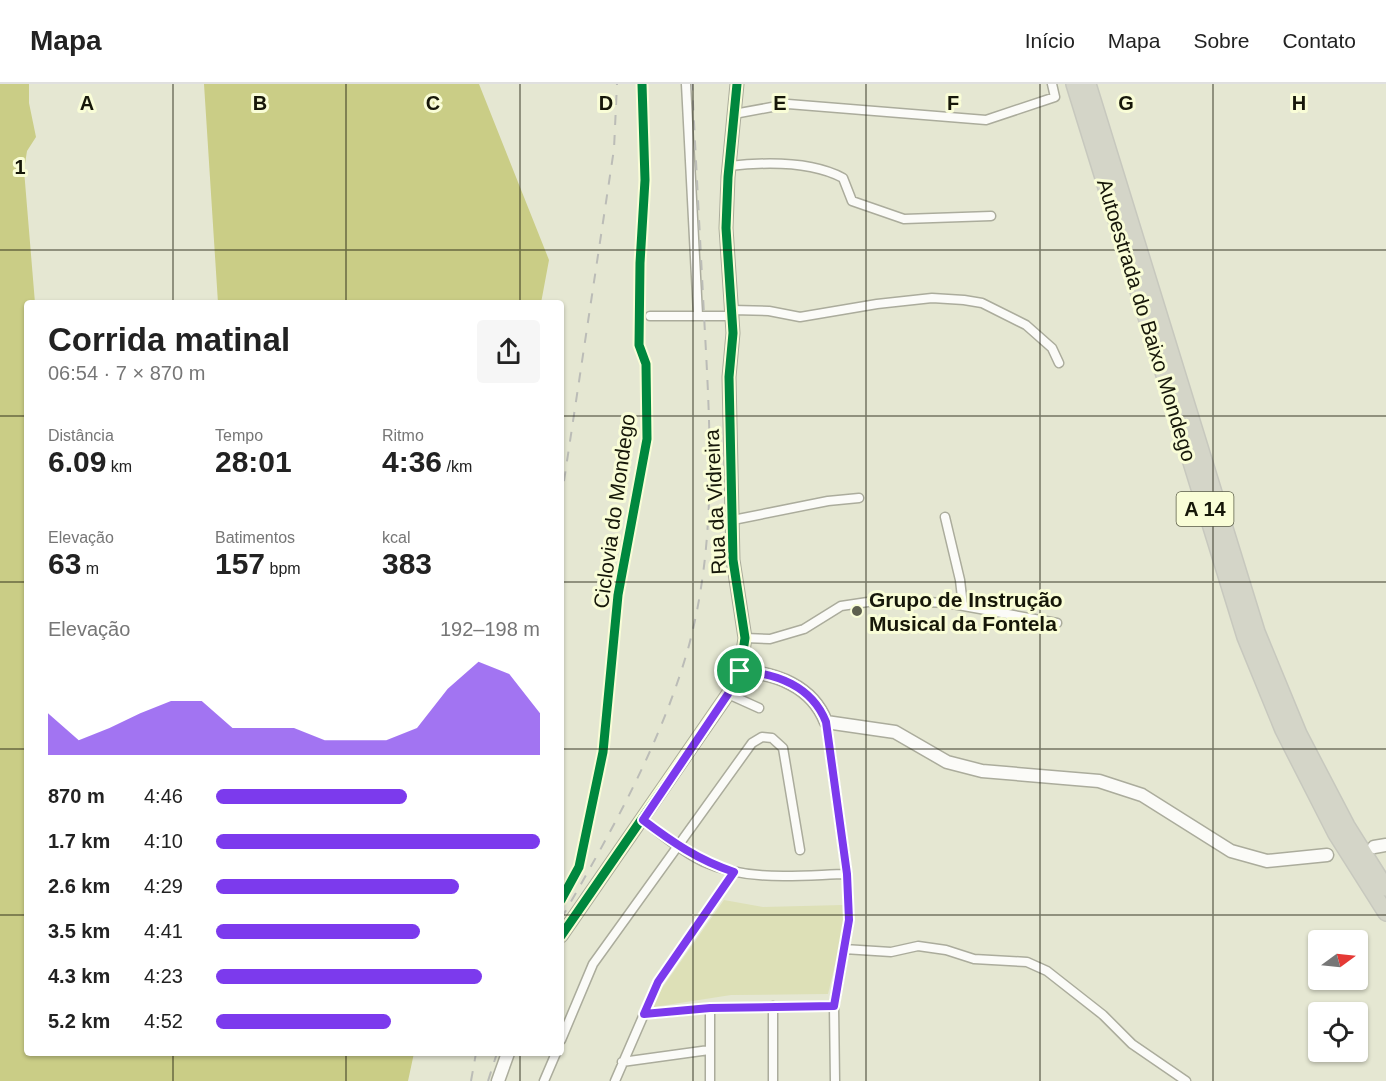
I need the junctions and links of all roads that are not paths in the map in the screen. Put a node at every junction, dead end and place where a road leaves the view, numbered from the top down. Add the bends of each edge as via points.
1 (686, 84) edge
2 (737, 84) edge
3 (1052, 84) edge
4 (1074, 84) edge
5 (1088, 84) edge
6 (734, 114) junction
7 (729, 166) junction
8 (991, 216) dead end
9 (732, 313) junction
10 (698, 315) junction
11 (650, 316) dead end
12 (1059, 363) dead end
13 (859, 498) dead end
14 (945, 517) dead end
15 (733, 520) junction
16 (963, 606) junction
17 (1057, 623) dead end
18 (745, 638) junction
19 (740, 671) junction
20 (728, 694) junction
21 (759, 708) dead end
22 (826, 722) junction
23 (643, 820) junction
24 (679, 847) junction
25 (800, 850) dead end
26 (1327, 855) dead end
27 (734, 872) junction
28 (847, 874) junction
29 (1386, 888) edge
30 (1386, 913) edge
31 (564, 932) edge
32 (844, 949) junction
33 (773, 1006) junction
34 (834, 1006) junction
35 (710, 1008) junction
36 (644, 1014) junction
37 (564, 1033) edge
38 (709, 1050) junction
39 (507, 1056) edge
40 (555, 1056) edge
41 (622, 1062) junction
42 (498, 1081) edge
43 (544, 1081) edge
44 (615, 1081) edge
45 (710, 1081) edge
46 (773, 1081) edge
47 (835, 1081) edge
48 (1186, 1081) edge

1 - 10 street
2 - 6 street, Rua da Vidreira
3 - 6 street via 1055,96 986,120 788,104
4 - 30 highway, Autoestrada do Baixo Mondego / A 14 via 1245,637 1283,730 1336,834
5 - 29 highway, Autoestrada do Baixo Mondego / A 14 via 1257,632 1299,734 1347,826
6 - 7 street, Rua da Vidreira
7 - 8 street via 759,162 829,171 843,178 852,201 904,219
7 - 9 street, Rua da Vidreira via 726,228
9 - 10 street
9 - 12 street via 769,311 800,317 932,298 964,300 982,303 1026,325 1048,343
9 - 15 street, Rua da Vidreira via 729,377
10 - 11 street
13 - 15 street
14 - 16 street
15 - 18 street, Rua da Vidreira via 734,560
16 - 17 street
16 - 18 street via 929,600 853,603 818,618 804,629 770,639
18 - 19 street, Rua da Vidreira
19 - 20 street, Rua da Vidreira
19 - 22 street via 765,674 801,688 819,705
20 - 21 street
20 - 23 street, Rua da Vidreira
22 - 26 street via 895,732 947,762 982,771 1099,781 1142,795 1231,851 1267,861
22 - 28 street
23 - 24 street
23 - 31 street, Rua da Vidreira
24 - 25 street via 752,743 766,737 778,742 784,751
24 - 27 street
24 - 37 street via 593,964
27 - 28 street via 782,876
27 - 36 street via 658,982
28 - 32 street via 849,920
32 - 34 street
32 - 48 street via 891,952 918,946 974,959 1027,962 1047,971 1103,1015 1132,1044
33 - 34 street
33 - 35 street
33 - 46 street
34 - 47 street
35 - 36 street
35 - 38 street
36 - 41 street
38 - 41 street
38 - 45 street
39 - 42 street
40 - 43 street
41 - 44 street

